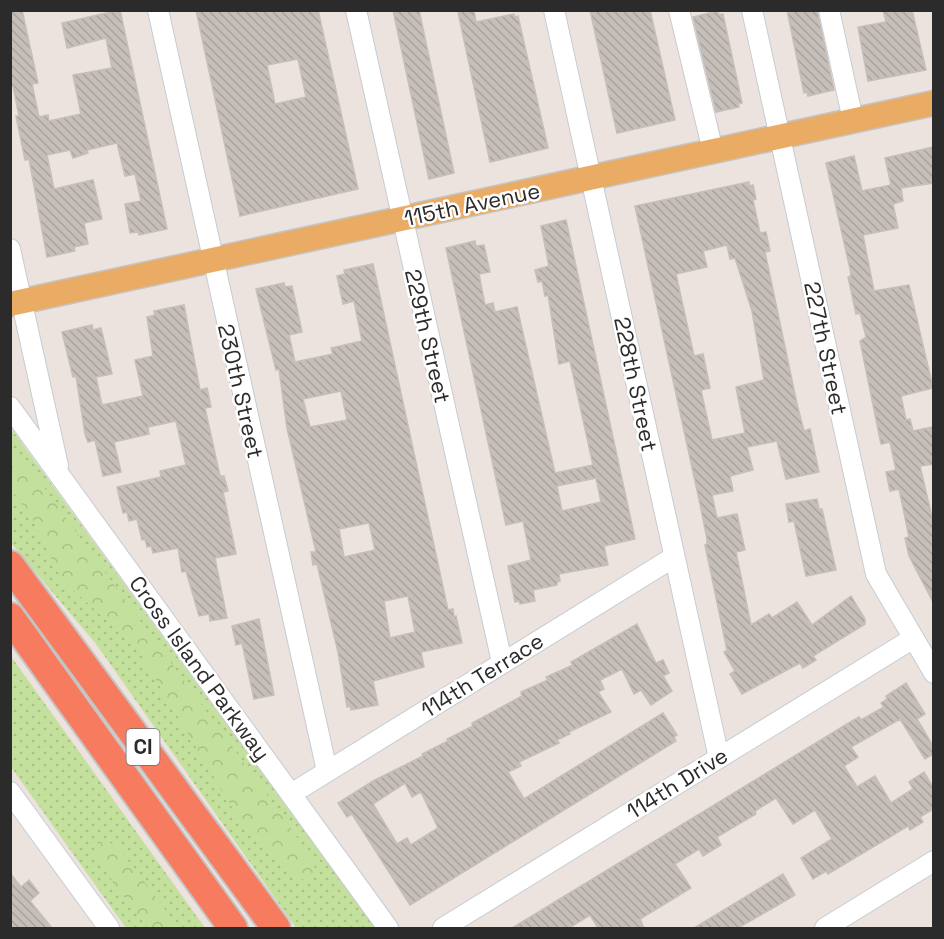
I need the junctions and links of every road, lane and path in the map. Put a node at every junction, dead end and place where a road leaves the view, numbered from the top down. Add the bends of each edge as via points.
1 (158, 10) edge
2 (356, 10) edge
3 (554, 10) edge
4 (679, 10) edge
5 (752, 10) edge
6 (830, 10) edge
7 (933, 103) edge
8 (854, 120) junction
9 (780, 136) junction
10 (713, 151) junction
11 (591, 177) junction
12 (402, 219) junction
13 (10, 249) edge
14 (212, 261) junction
15 (16, 303) edge
16 (10, 407) edge
17 (60, 475) junction
18 (674, 557) junction
19 (10, 565) edge
20 (10, 617) edge
21 (912, 639) junction
22 (502, 662) junction
23 (933, 673) edge
24 (719, 758) junction
25 (327, 771) junction
26 (10, 792) edge
27 (291, 794) junction
28 (933, 861) edge
29 (109, 928) edge
30 (233, 928) edge
31 (276, 928) edge
32 (388, 928) edge
33 (443, 928) edge
34 (825, 928) edge

1 - 14 street, 230th Street
2 - 12 street, 229th Street
3 - 11 street, 228th Street
4 - 10 street
5 - 9 street, 227th Street
6 - 8 street
7 - 8 main road, 115th Avenue
8 - 9 main road, 115th Avenue
9 - 10 main road, 115th Avenue
9 - 21 street, 227th Street via 876,574
10 - 11 main road, 115th Avenue
11 - 12 main road, 115th Avenue
11 - 18 street, 228th Street
12 - 14 main road, 115th Avenue
12 - 22 street, 229th Street
13 - 15 street
14 - 15 main road, 115th Avenue
14 - 25 street, 230th Street
15 - 17 street
16 - 17 street, Cross Island Parkway
17 - 27 street, Cross Island Parkway
18 - 22 street, 114th Terrace
18 - 24 street, 228th Street
19 - 31 highway, CI
20 - 30 highway, CI
21 - 23 street, 227th Street
21 - 24 street, 114th Drive
22 - 25 street, 114th Terrace
24 - 33 street, 114th Drive
25 - 27 street, 114th Terrace
26 - 29 street
27 - 32 street, Cross Island Parkway
28 - 34 street

